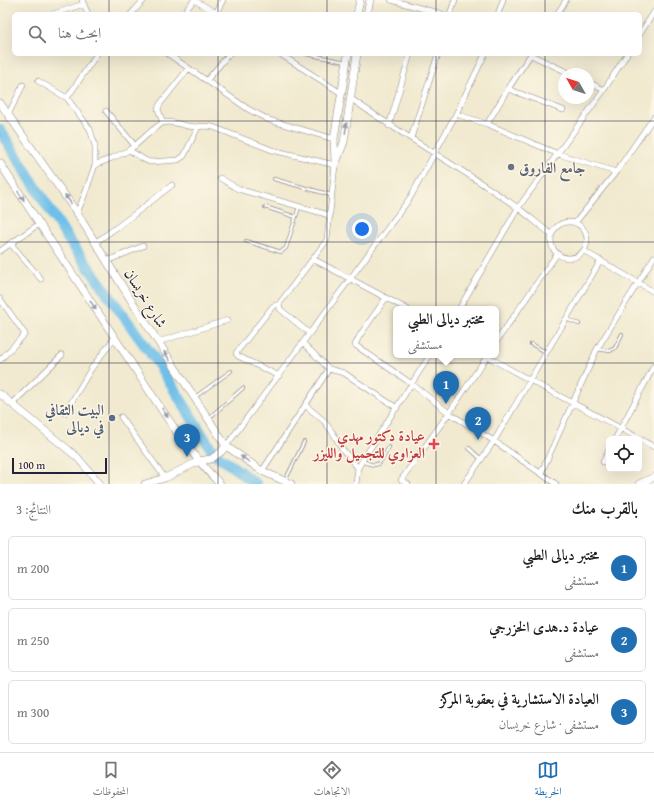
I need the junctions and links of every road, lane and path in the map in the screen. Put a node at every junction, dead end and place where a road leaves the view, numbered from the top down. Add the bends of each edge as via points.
1 (144, 0) edge
2 (194, 0) edge
3 (223, 0) edge
4 (360, 0) edge
5 (370, 0) edge
6 (391, 0) edge
7 (454, 0) edge
8 (503, 0) edge
9 (566, 0) edge
10 (83, 2) edge
11 (58, 12) edge
12 (87, 12) edge
13 (133, 12) edge
14 (185, 12) edge
15 (215, 12) edge
16 (217, 12) edge
17 (357, 12) edge
18 (367, 12) edge
19 (435, 12) edge
20 (451, 12) edge
21 (499, 12) edge
22 (558, 12) edge
23 (654, 12) edge
24 (642, 31) edge
25 (96, 56) edge
26 (171, 56) edge
27 (227, 56) edge
28 (283, 56) edge
29 (316, 56) edge
30 (348, 56) edge
31 (357, 56) edge
32 (409, 56) edge
33 (437, 56) edge
34 (484, 56) edge
35 (530, 56) edge
36 (535, 56) edge
37 (626, 56) edge
38 (346, 62) junction
39 (188, 68) junction
40 (559, 68) edge
41 (207, 80) junction
42 (38, 81) dead end
43 (23, 85) dead end
44 (594, 85) edge
45 (508, 89) junction
46 (604, 90) junction
47 (341, 93) junction
48 (67, 98) junction
49 (350, 98) junction
50 (0, 103) edge
51 (563, 110) dead end
52 (106, 112) dead end
53 (456, 114) junction
54 (8, 115) junction
55 (654, 117) edge
56 (163, 123) junction
57 (487, 124) junction
58 (389, 126) junction
59 (198, 127) junction
60 (411, 138) junction
61 (334, 139) junction
62 (134, 146) junction
63 (129, 150) junction
64 (434, 153) junction
65 (558, 154) junction
66 (0, 164) edge
67 (95, 165) junction
68 (334, 165) junction
69 (616, 172) junction
70 (220, 178) dead end
71 (274, 179) dead end
72 (172, 186) dead end
73 (332, 195) junction
74 (265, 207) dead end
75 (300, 207) junction
76 (518, 208) junction
77 (77, 213) junction
78 (329, 215) junction
79 (296, 217) junction
80 (576, 223) junction
81 (39, 224) junction
82 (551, 234) junction
83 (246, 241) dead end
84 (96, 242) junction
85 (10, 243) junction
86 (144, 246) dead end
87 (0, 251) edge
88 (584, 251) junction
89 (556, 254) junction
90 (654, 256) edge
91 (314, 259) junction
92 (601, 260) junction
93 (107, 261) junction
94 (41, 279) dead end
95 (351, 279) junction
96 (638, 281) junction
97 (654, 292) edge
98 (386, 298) junction
99 (0, 299) edge
100 (279, 304) junction
101 (401, 306) edge
102 (461, 306) edge
103 (566, 319) junction
104 (228, 320) dead end
105 (579, 324) dead end
106 (309, 333) junction
107 (622, 334) dead end
108 (115, 337) junction
109 (499, 338) edge
110 (158, 342) junction
111 (303, 343) junction
112 (531, 344) dead end
113 (597, 349) junction
114 (547, 352) junction
115 (62, 355) dead end
116 (1, 356) edge
117 (428, 358) edge
118 (485, 358) edge
119 (492, 358) edge
120 (654, 366) edge
121 (329, 369) junction
122 (231, 371) dead end
123 (278, 376) junction
124 (530, 380) junction
125 (412, 384) junction
126 (243, 388) dead end
127 (0, 394) edge
128 (195, 397) junction
129 (572, 402) junction
130 (12, 404) junction
131 (305, 405) junction
132 (396, 408) junction
133 (65, 412) dead end
134 (449, 413) junction
135 (121, 418) dead end
136 (209, 418) junction
137 (620, 428) junction
138 (616, 436) edge
139 (494, 441) junction
140 (304, 442) dead end
141 (226, 446) junction
142 (389, 447) dead end
143 (654, 447) edge
144 (469, 448) dead end
145 (606, 456) edge
146 (482, 459) junction
147 (199, 461) junction
148 (362, 461) junction
149 (603, 462) dead end
150 (358, 468) junction
151 (262, 471) junction
152 (541, 473) junction
153 (654, 477) edge
154 (165, 478) junction
155 (288, 483) edge
156 (100, 484) edge
157 (145, 484) edge
158 (220, 484) edge
159 (356, 484) edge
160 (408, 484) edge
161 (464, 484) edge
162 (556, 484) edge
163 (639, 484) edge

1 - 13 street
2 - 14 street
2 - 15 street
3 - 16 street
4 - 17 street
5 - 18 street
6 - 19 street
7 - 20 street
8 - 21 street
9 - 22 street
10 - 11 street
10 - 12 street
23 - 24 street
25 - 48 street
26 - 39 street
27 - 41 street
28 - 47 street
29 - 38 lane
30 - 38 street
31 - 49 street
32 - 58 street
33 - 60 street
34 - 53 street
35 - 45 street
36 - 40 street
37 - 46 street
38 - 47 street
39 - 41 street
39 - 56 street via 160,104 158,109
41 - 61 street via 261,117
42 - 48 street
43 - 54 street
44 - 46 street
45 - 51 street
45 - 57 street
46 - 65 street
47 - 61 street
48 - 67 street via 90,129 95,146
49 - 58 street
68 -> 49 street via 344,142
50 - 54 street, شارع خريسان
52 - 62 street
53 - 57 street
53 - 64 street
77 -> 54 street, شارع خريسان
55 - 69 street
56 - 59 street
56 - 62 street
57 - 65 street
58 - 60 street
59 - 63 street via 184,156 178,160 150,162
59 - 68 street via 212,127 272,150
60 - 64 street
61 - 68 street
62 - 63 street
63 - 67 street
64 - 76 street
64 - 95 street via 410,198
65 - 69 street
65 - 76 street
66 -> 81 street
67 - 77 street
68 - 73 street
69 - 80 street
70 - 75 street via 238,189
71 - 73 lane
72 - 84 street
73 - 78 street
74 - 79 lane
75 - 78 street
75 - 79 lane
76 - 82 street
76 - 102 street
77 - 84 street, شارع خريسان
78 - 91 street via 327,240
79 - 83 lane via 286,248 281,252
80 - 82 street via 558,225
80 - 88 street via 586,235
81 - 85 street
81 -> 108 street
82 - 89 street via 551,246
84 - 93 street, شارع خريسان
85 - 87 street
85 - 94 street
86 - 93 street
88 - 89 street via 570,259
88 - 92 street
89 - 109 street
90 - 96 street
91 - 95 street
91 - 100 street
92 - 96 street
92 - 103 street
93 - 110 street, شارع خريسان
95 - 98 street
95 - 106 street
96 - 97 street
96 - 113 street
98 - 101 street
98 - 125 street via 355,345
99 - 116 street via 25,334
100 - 106 street via 280,309
100 - 123 street via 273,306 236,353
103 - 105 lane
103 - 114 street
104 - 110 street
106 - 111 street
107 - 113 lane via 615,348 610,351
108 - 133 street via 91,369
108 -> 147 street via 172,425
128 -> 110 street, شارع خريسان
111 - 121 street
111 - 123 street
112 - 114 lane
113 - 129 street
114 - 124 street
115 - 130 street
117 - 125 street
118 - 134 street
119 - 124 street
120 - 137 street
121 - 131 street
121 - 132 street via 344,373
122 - 128 lane
123 - 141 street
124 - 129 street
124 - 139 street
125 - 132 street
125 - 134 street
126 - 136 lane
127 - 130 street
128 - 136 street, شارع خريسان
129 - 137 street
129 - 152 street
130 - 156 street via 77,457
131 - 150 street via 324,421
131 - 151 street
132 - 148 street
134 - 139 street
134 - 160 street via 401,480
135 - 154 street
136 - 141 street, شارع خريسان
137 - 138 street
137 - 143 street
139 - 146 street
139 - 152 street
140 - 155 lane
141 - 147 street via 211,459
151 -> 141 street, شارع خريسان
142 - 148 lane via 376,466
144 - 146 lane
145 - 149 street
146 - 161 street
147 - 154 street
147 - 158 street
148 - 150 street
150 - 159 street
151 - 155 street, شارع خريسان
152 - 162 street
153 - 163 street
154 - 157 street

